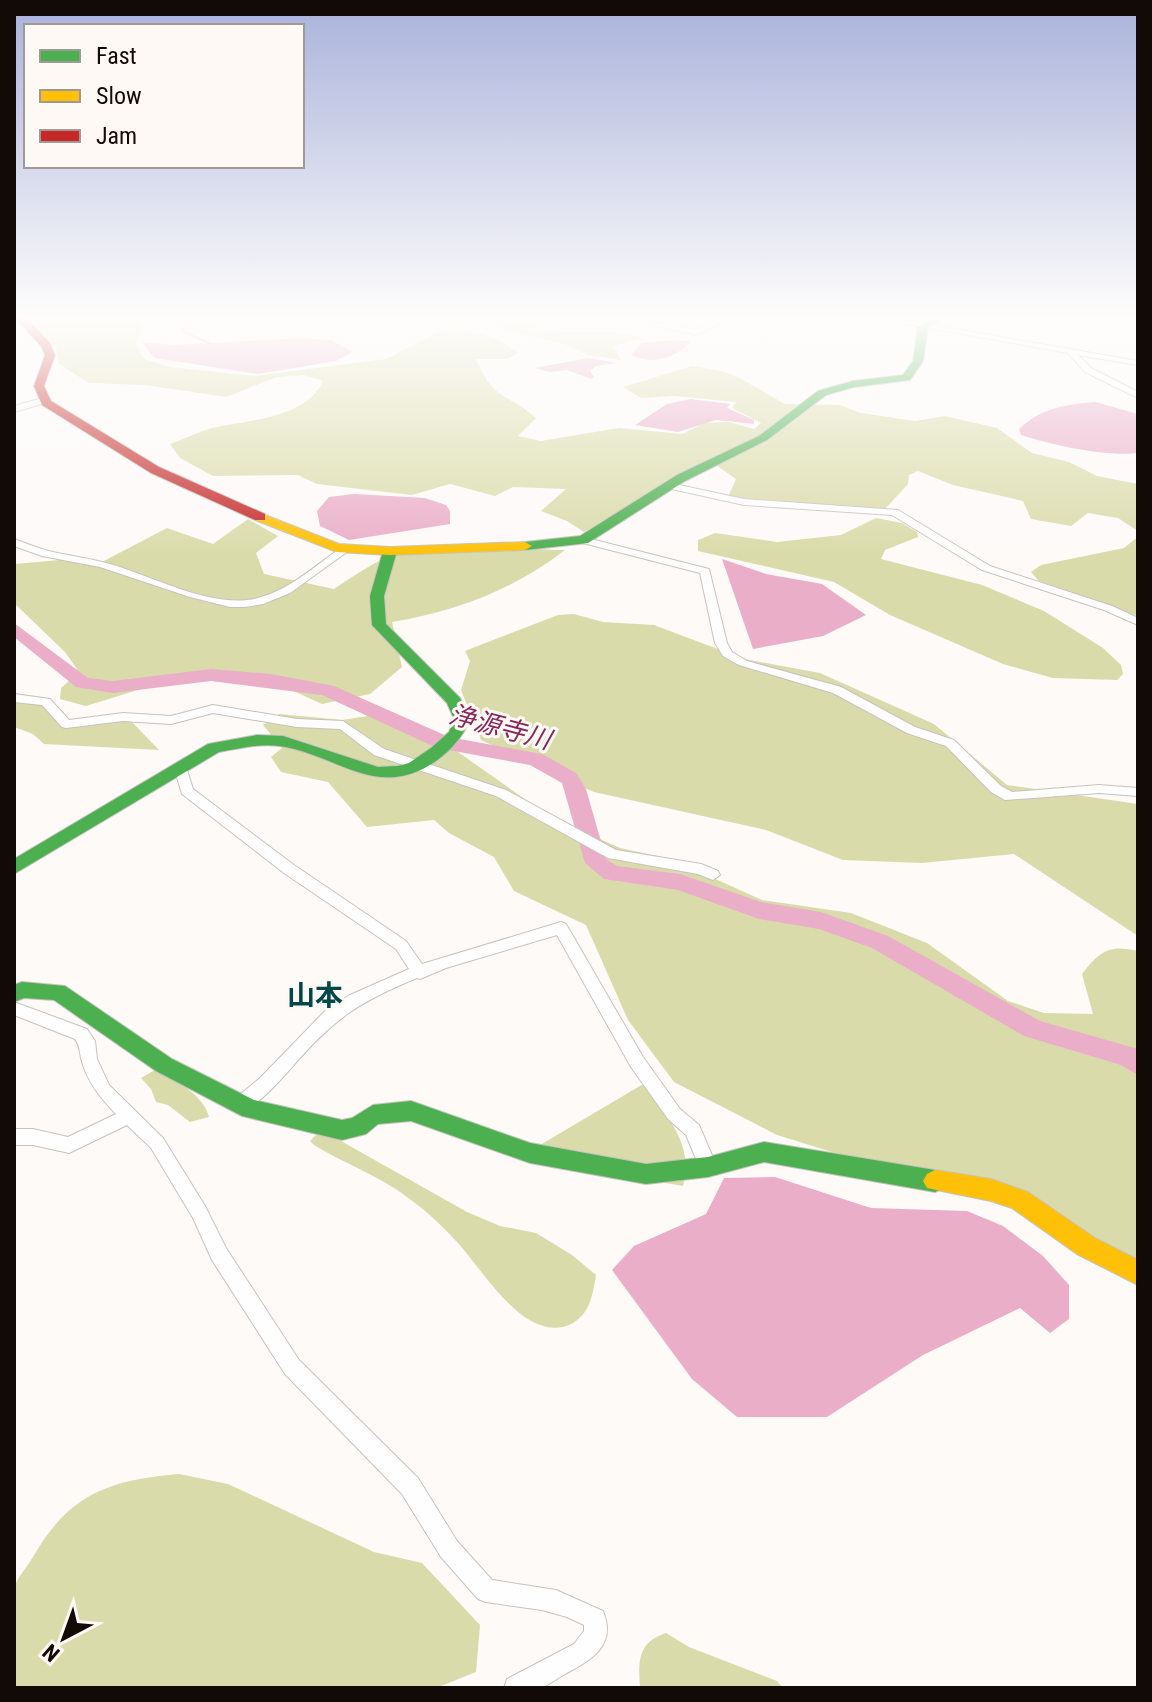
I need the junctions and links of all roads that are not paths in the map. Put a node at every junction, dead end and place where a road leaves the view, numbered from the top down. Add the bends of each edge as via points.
1 (42, 397) edge
2 (816, 397) edge
3 (43, 401) junction
4 (14, 409) edge
5 (670, 486) junction
6 (583, 540) junction
7 (14, 542) edge
8 (346, 549) junction
9 (390, 551) junction
10 (1138, 622) edge
11 (14, 698) edge
12 (427, 763) junction
13 (180, 767) junction
14 (1138, 792) edge
15 (14, 867) edge
16 (713, 875) dead end
17 (420, 973) junction
18 (14, 994) edge
19 (14, 1008) edge
20 (241, 1104) junction
21 (127, 1117) junction
22 (14, 1137) edge
23 (708, 1167) junction
24 (1138, 1273) edge
25 (516, 1688) edge

1 - 3 street
2 - 5 street via 763,438
3 - 4 street
3 - 8 street via 195,490 313,541
5 - 6 street
5 - 10 street via 744,502 894,512 986,568
6 - 9 street
6 - 14 street via 705,571 714,628 727,654 837,690 911,730 950,743 1010,797 1099,789
7 - 8 street via 30,551 244,604 278,596
8 - 9 street
9 - 12 street via 378,586 379,625 454,701 462,719 456,734
11 - 12 street via 46,702 66,724 123,717 171,720 213,709 343,725 379,752
12 - 13 street via 377,773 297,744 257,740 214,748
12 - 16 street via 501,793 613,854
13 - 15 street
13 - 17 street via 187,791 401,945
17 - 20 street via 359,996 333,1014
17 - 23 street via 561,928 637,1062 674,1114 693,1130
18 - 20 street via 58,992 164,1065
19 - 21 street via 81,1034 96,1077
20 - 23 street via 342,1130 358,1127 373,1115 411,1111 530,1153 646,1174
21 - 22 street via 69,1145
21 - 25 street via 157,1143 219,1254 292,1367 410,1486 449,1549 486,1591 544,1597 578,1607 595,1619 596,1635 582,1652
23 - 24 street via 764,1152 991,1190 1020,1200 1086,1246

